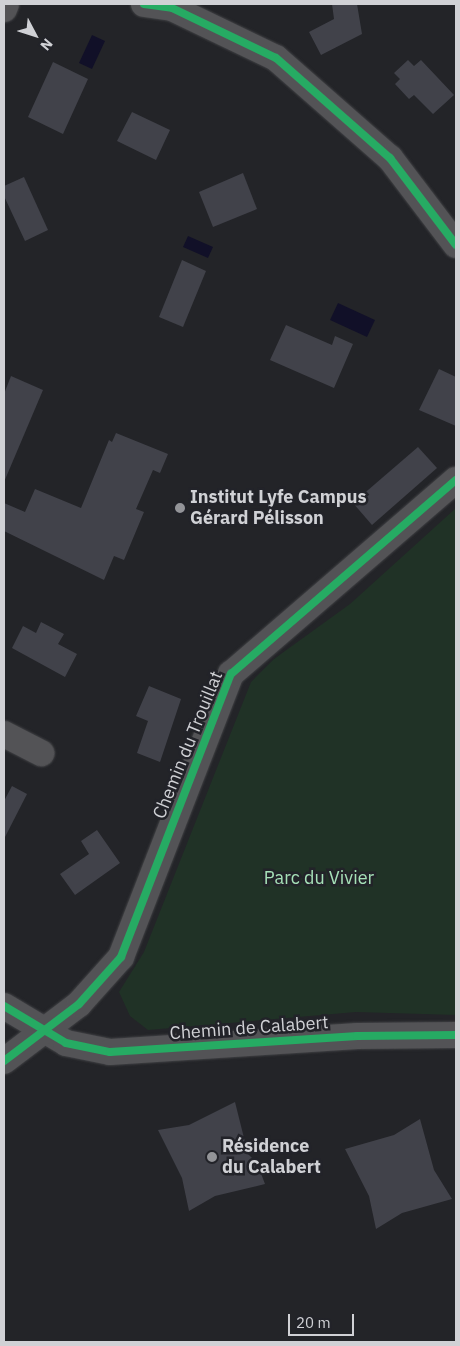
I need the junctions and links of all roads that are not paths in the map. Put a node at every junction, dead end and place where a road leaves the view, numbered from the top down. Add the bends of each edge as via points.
1 (6, 4) edge
2 (144, 4) edge
3 (4, 9) edge
4 (456, 245) edge
5 (456, 480) edge
6 (4, 734) edge
7 (40, 753) dead end
8 (4, 1006) edge
9 (50, 1030) junction
10 (456, 1035) edge
11 (4, 1061) edge

1 - 3 street
2 - 4 street via 172,8 276,58 390,158
5 - 9 street, Chemin du Trouillat via 231,674 121,957
6 - 7 street
8 - 9 street, Chemin de Calabert
9 - 10 street, Chemin de Calabert via 79,1048 110,1052 357,1036
9 - 11 street, Chemin du Trouillat

